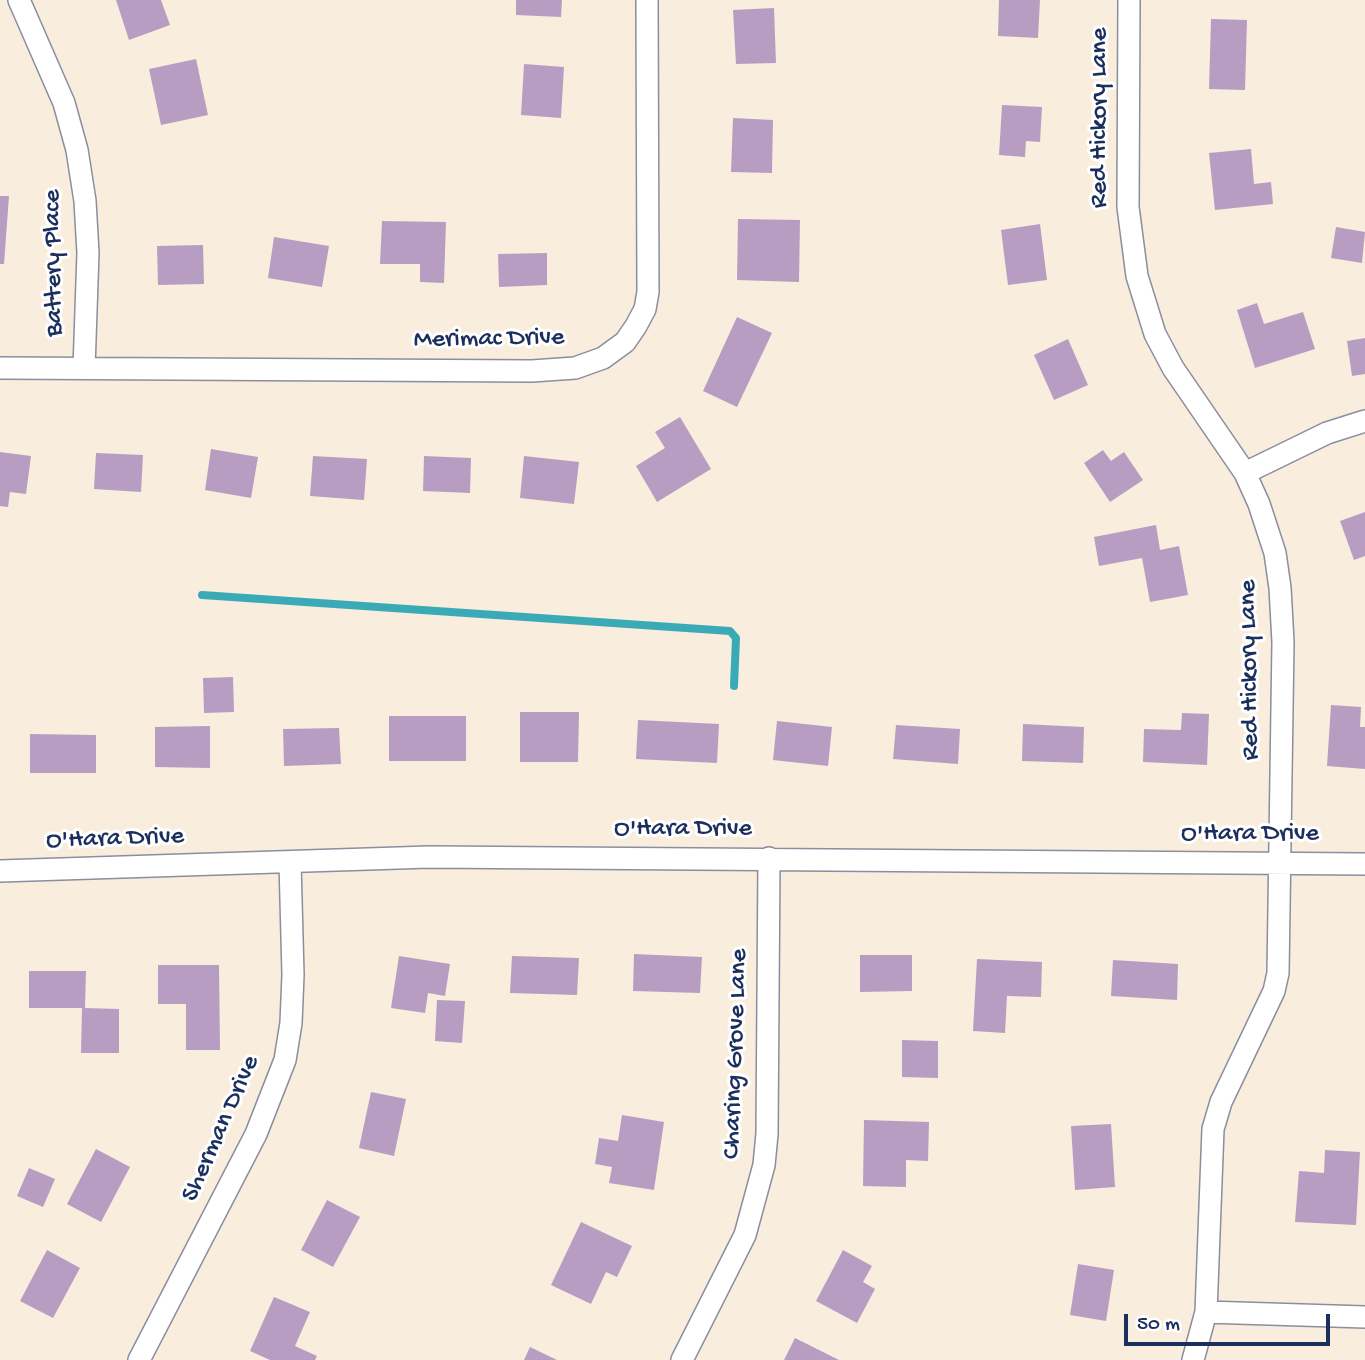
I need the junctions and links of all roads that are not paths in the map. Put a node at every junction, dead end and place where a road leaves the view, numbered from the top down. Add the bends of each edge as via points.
1 (19, 0) edge
2 (647, 0) edge
3 (1129, 0) edge
4 (0, 368) edge
5 (84, 368) junction
6 (1365, 421) edge
7 (1245, 473) junction
8 (769, 858) junction
9 (290, 862) junction
10 (1280, 864) junction
11 (1365, 864) edge
12 (0, 871) edge
13 (1206, 1312) junction
14 (1365, 1317) edge
15 (139, 1360) edge
16 (682, 1360) edge
17 (1193, 1360) edge

1 - 5 street, Battery Place via 64,103 76,150 88,253
2 - 5 street, Merimac Drive via 648,292 636,326 625,342 603,358 575,368 532,372
3 - 7 street, Red Hickory Lane via 1128,207 1137,276 1155,334 1173,368
4 - 5 street, Merimac Drive
6 - 7 street via 1327,433
7 - 10 street, Red Hickory Lane via 1275,553 1280,588
8 - 9 street, O'Hara Drive via 429,857
8 - 10 street, O'Hara Drive
8 - 16 street, Charing Grove Lane via 764,1165 745,1235
9 - 12 street, O'Hara Drive
9 - 15 street, Sherman Drive via 291,1023 278,1083 257,1134
10 - 11 street, O'Hara Drive
10 - 13 street, Red Hickory Lane via 1280,957 1274,991 1221,1102 1213,1129
13 - 14 street
13 - 17 street, Red Hickory Lane

